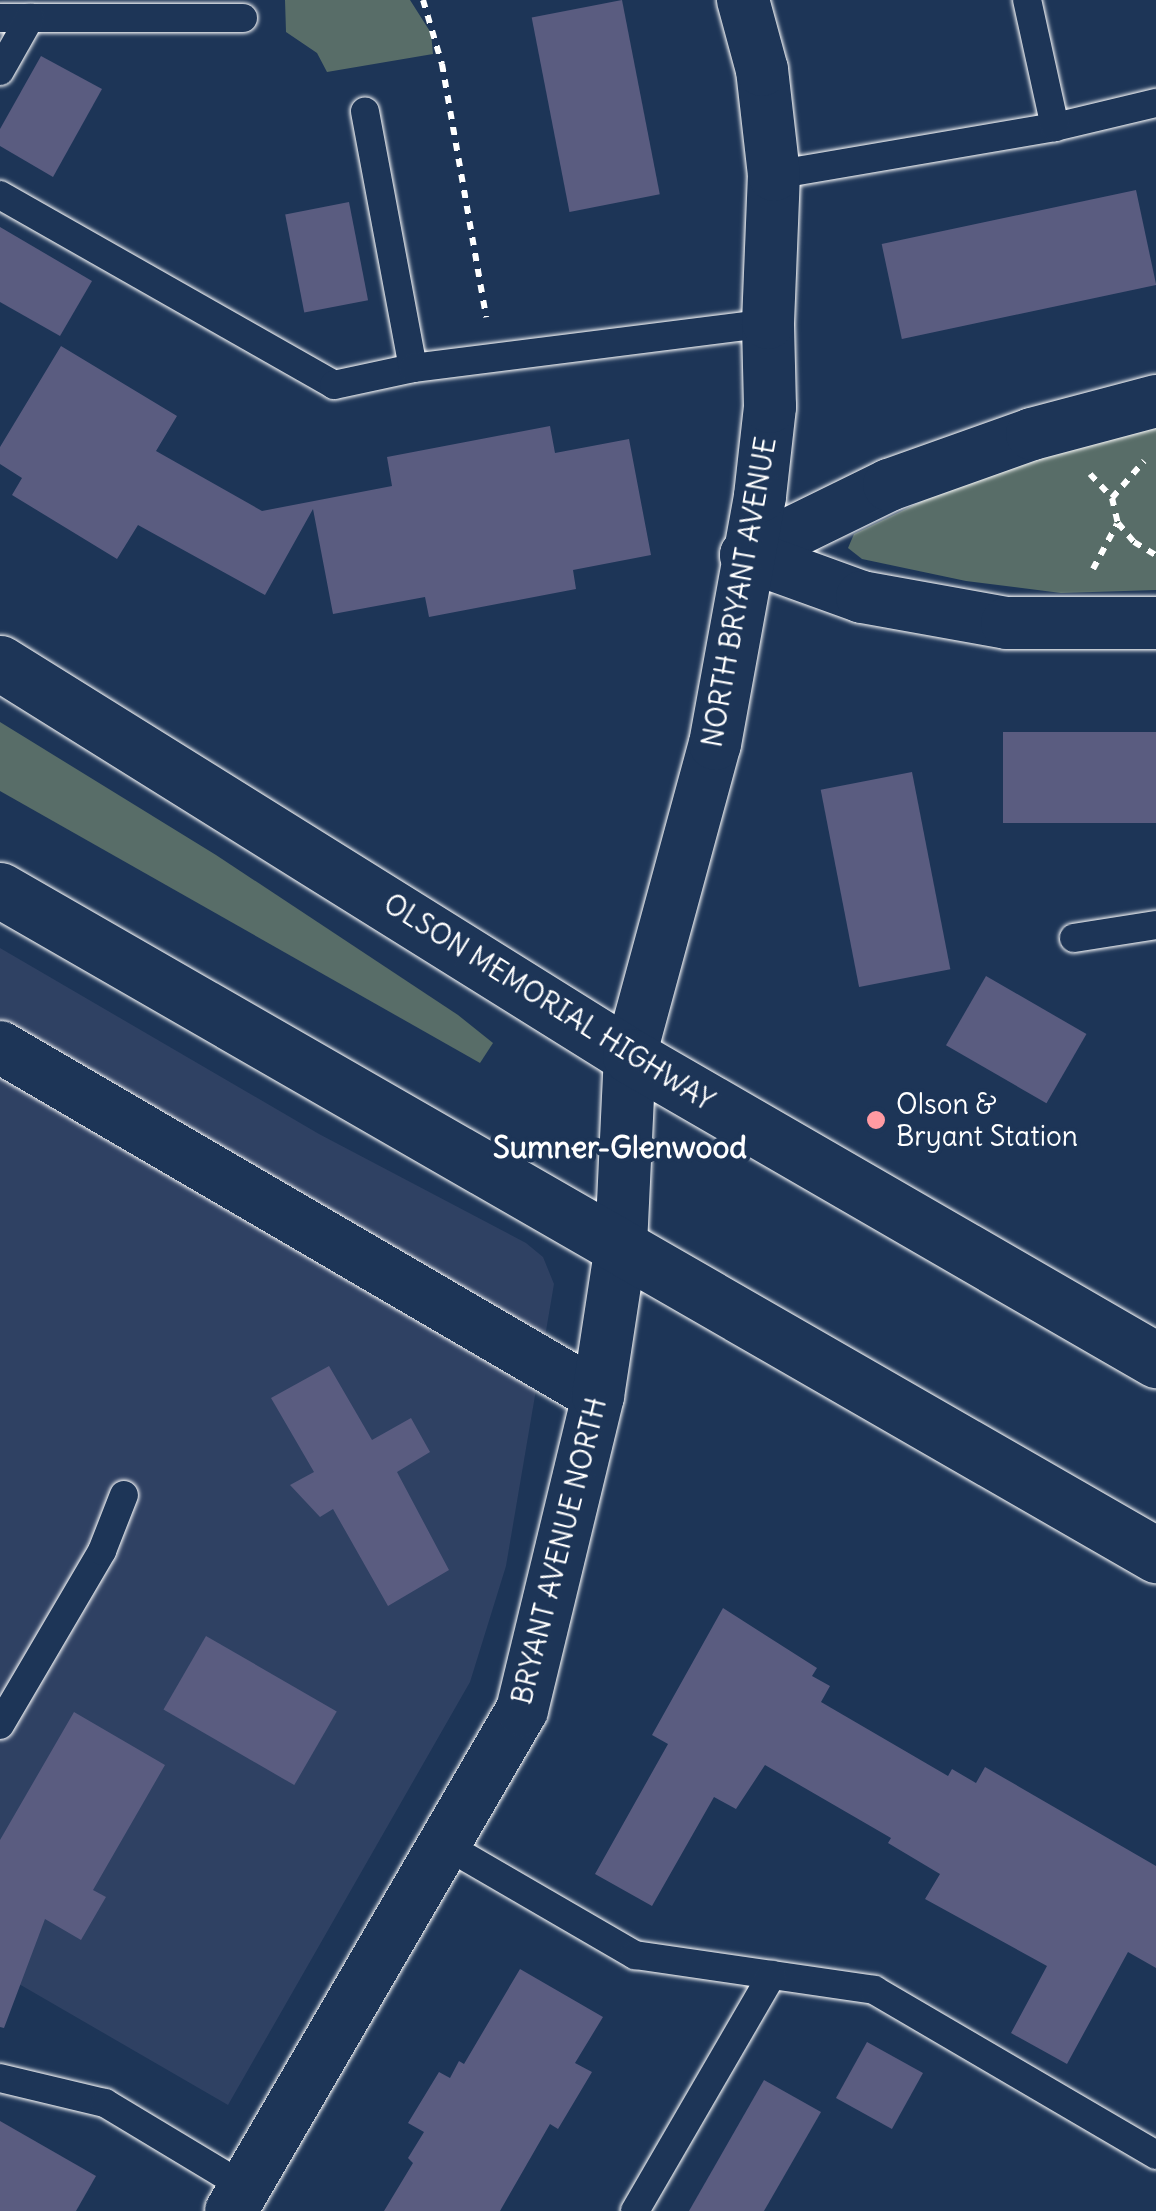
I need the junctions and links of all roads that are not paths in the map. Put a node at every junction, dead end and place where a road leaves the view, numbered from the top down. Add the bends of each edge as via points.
1 (742, 0) edge
2 (1027, 0) edge
3 (0, 18) edge
4 (30, 18) junction
5 (243, 18) dead end
6 (0, 71) edge
7 (1156, 103) edge
8 (364, 111) dead end
9 (1054, 128) junction
10 (774, 175) junction
11 (0, 195) edge
12 (768, 323) junction
13 (414, 368) junction
14 (1156, 401) edge
15 (746, 555) junction
16 (1156, 623) edge
17 (0, 663) edge
18 (0, 890) edge
19 (1156, 925) edge
20 (1074, 938) dead end
21 (0, 1048) edge
22 (630, 1056) junction
23 (621, 1245) junction
24 (1156, 1360) edge
25 (598, 1396) junction
26 (124, 1495) dead end
27 (1156, 1554) edge
28 (0, 1726) edge
29 (445, 1845) junction
30 (772, 1976) junction
31 (0, 2078) edge
32 (1156, 2155) edge
33 (238, 2199) edge
34 (635, 2211) edge

1 - 10 street, NORTH BRYANT AVENUE via 762,70
2 - 9 lane
3 - 4 lane
4 - 5 lane
4 - 6 lane
7 - 9 lane
8 - 13 lane
9 - 10 lane
10 - 12 street, NORTH BRYANT AVENUE
11 - 13 lane via 334,385
12 - 13 lane
12 - 15 street, NORTH BRYANT AVENUE via 770,406
14 - 15 street via 1032,434 889,485
15 - 16 street via 862,597 1008,623
15 - 22 street, NORTH BRYANT AVENUE via 715,744
17 - 22 main road, OLSON MEMORIAL HIGHWAY
18 - 23 main road
19 - 20 lane
21 - 25 street
22 - 23 street, BRYANT AVENUE NORTH
22 - 24 main road, OLSON MEMORIAL HIGHWAY
23 - 25 street, BRYANT AVENUE NORTH
23 - 27 main road
25 - 29 street, BRYANT AVENUE NORTH via 522,1710
26 - 28 lane via 102,1551
29 - 30 lane via 635,1955
29 - 33 street, BRYANT AVENUE NORTH
30 - 32 lane via 874,1990
30 - 34 lane
31 - 33 lane via 105,2103

